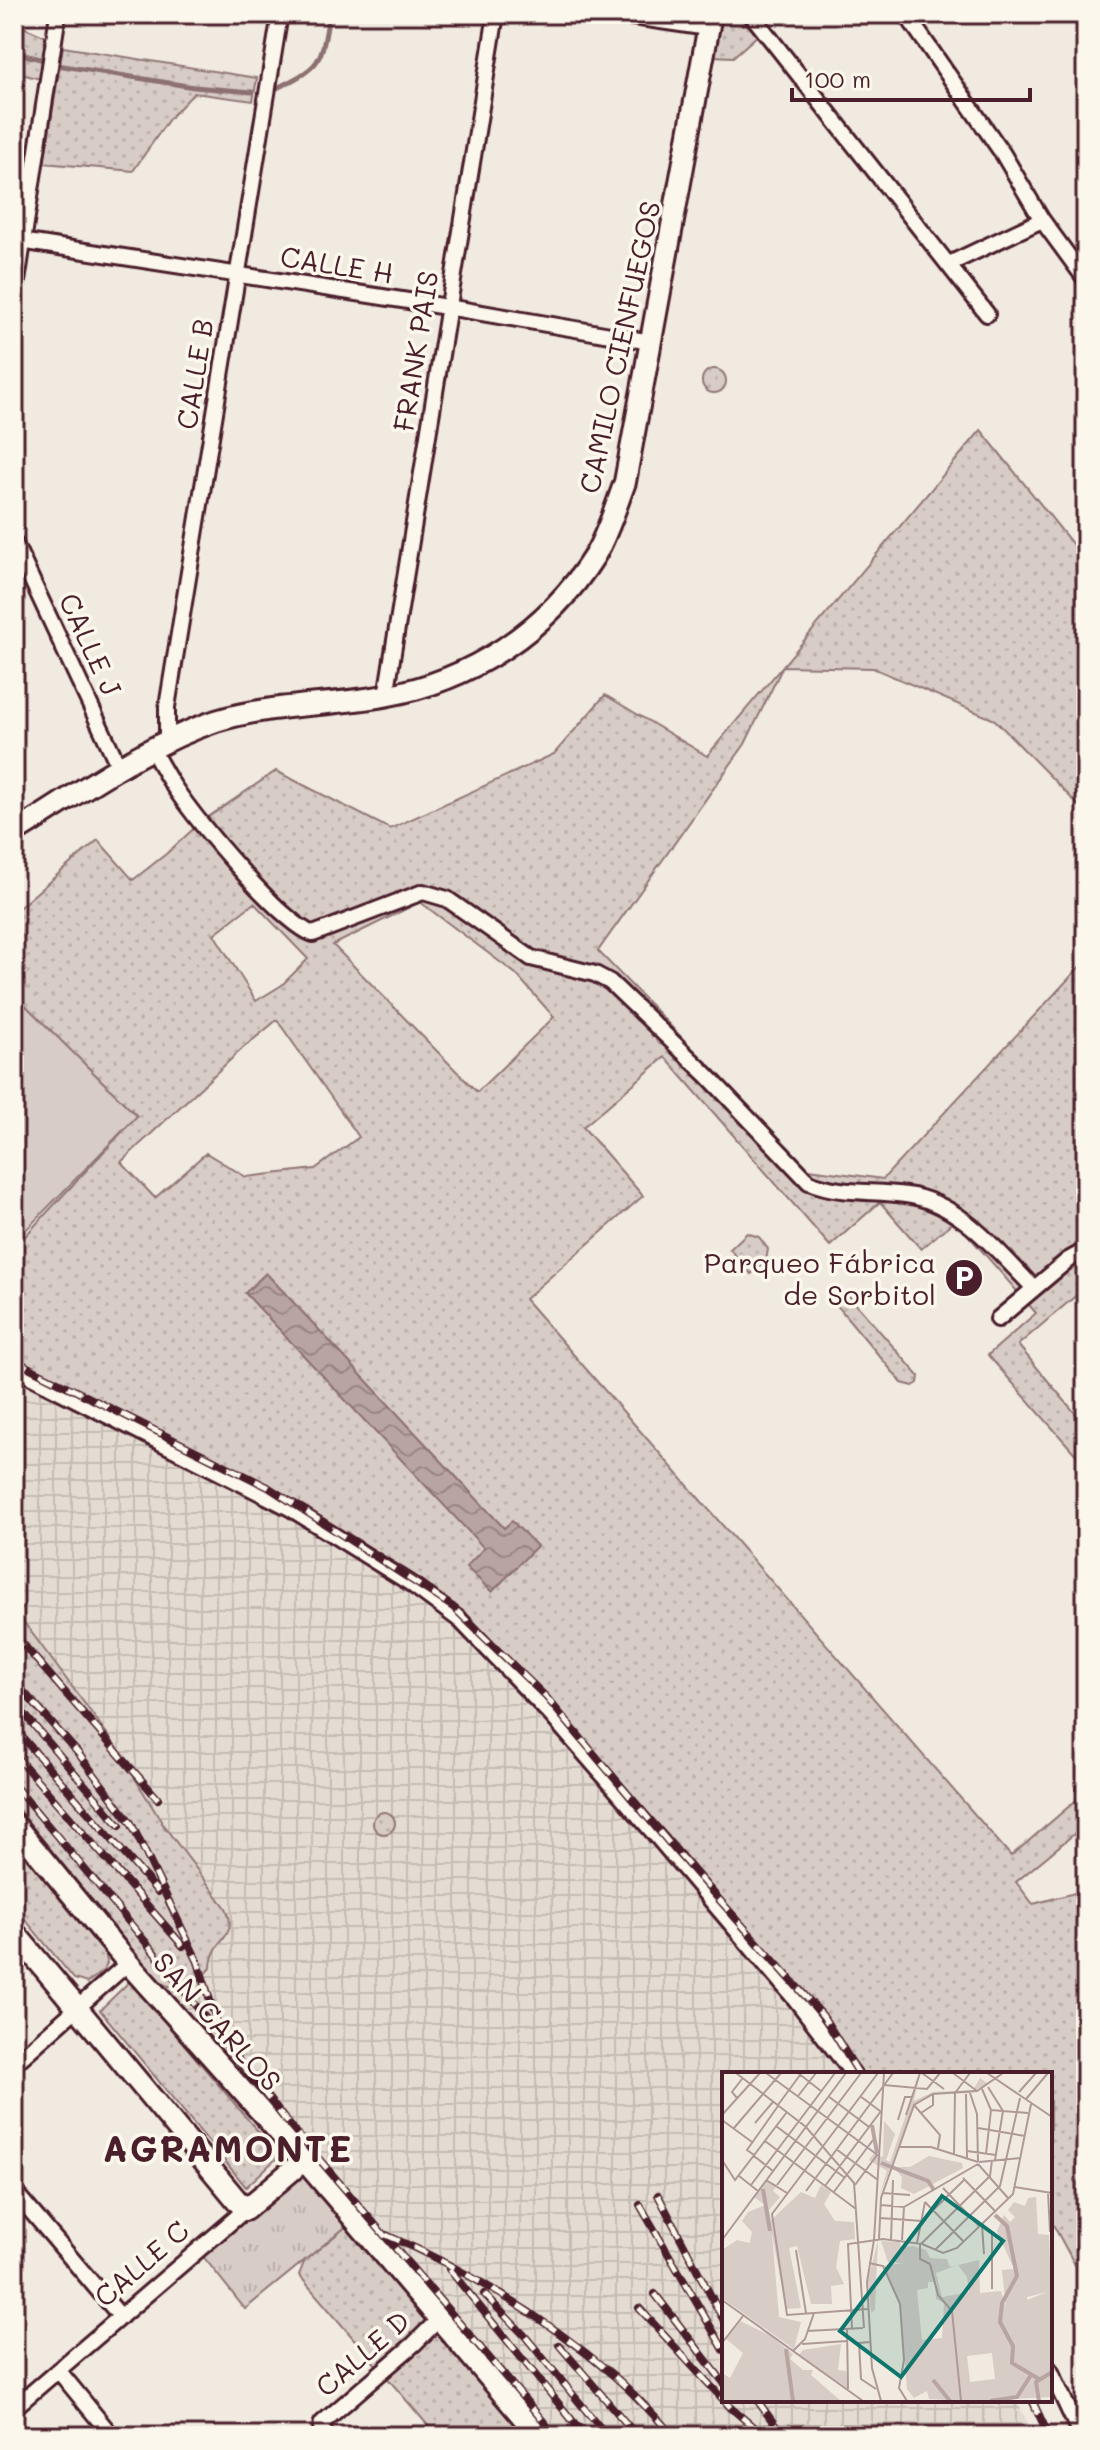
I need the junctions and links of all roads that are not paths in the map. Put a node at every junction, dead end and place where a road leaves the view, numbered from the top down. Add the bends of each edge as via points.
1 (58, 14) edge
2 (280, 14) edge
3 (496, 14) edge
4 (613, 14) edge
5 (751, 14) edge
6 (906, 14) edge
7 (710, 21) edge
8 (1042, 220) junction
9 (19, 241) edge
10 (949, 264) junction
11 (237, 275) junction
12 (1086, 280) edge
13 (14, 301) edge
14 (447, 307) junction
15 (987, 314) dead end
16 (651, 342) junction
17 (14, 542) edge
18 (386, 696) junction
19 (160, 746) junction
20 (120, 769) junction
21 (14, 833) edge
22 (1086, 1250) edge
23 (1034, 1288) junction
24 (998, 1319) dead end
25 (14, 1368) edge
26 (14, 1824) edge
27 (14, 1932) edge
28 (128, 1963) junction
29 (78, 2009) junction
30 (14, 2064) edge
31 (851, 2072) edge
32 (304, 2160) junction
33 (14, 2191) edge
34 (245, 2210) junction
35 (121, 2317) junction
36 (438, 2320) junction
37 (58, 2370) junction
38 (1052, 2374) edge
39 (14, 2408) edge
40 (324, 2431) edge
41 (112, 2436) edge
42 (539, 2436) edge
43 (1081, 2436) edge

1 - 9 street
2 - 11 street, CALLE B
3 - 14 street, FRANK PAIS
4 - 7 street
5 - 10 street
6 - 8 street
7 - 16 street, CAMILO CIENFUEGOS
8 - 10 street
8 - 12 street
9 - 11 street, CALLE H
9 - 13 street
10 - 15 street
11 - 14 street, CALLE H
11 - 19 street, CALLE B
14 - 16 street, CALLE H
14 - 18 street, FRANK PAIS
16 - 18 street, CAMILO CIENFUEGOS via 625,482 597,552 571,590 505,650 457,674
17 - 20 street, CALLE J
18 - 19 street, CAMILO CIENFUEGOS via 236,716
19 - 20 street, CAMILO CIENFUEGOS
19 - 23 street via 173,786 259,889 300,929 313,934 423,892 447,899 531,958 610,982 809,1182 827,1190 903,1194 939,1204 965,1221
20 - 21 street, CAMILO CIENFUEGOS
22 - 23 street
23 - 24 street
25 - 31 street via 290,1508 460,1620 650,1827
26 - 28 street, SAN CARLOS
27 - 29 street
28 - 29 street
28 - 32 street, SAN CARLOS
29 - 30 street
29 - 34 street
32 - 34 street, CALLE C
32 - 36 street, SAN CARLOS
33 - 35 street
34 - 35 street, CALLE C
35 - 37 street, CALLE C
36 - 40 street, CALLE D via 331,2414
36 - 42 street, SAN CARLOS
37 - 39 street, CALLE C
37 - 41 street
38 - 43 street

